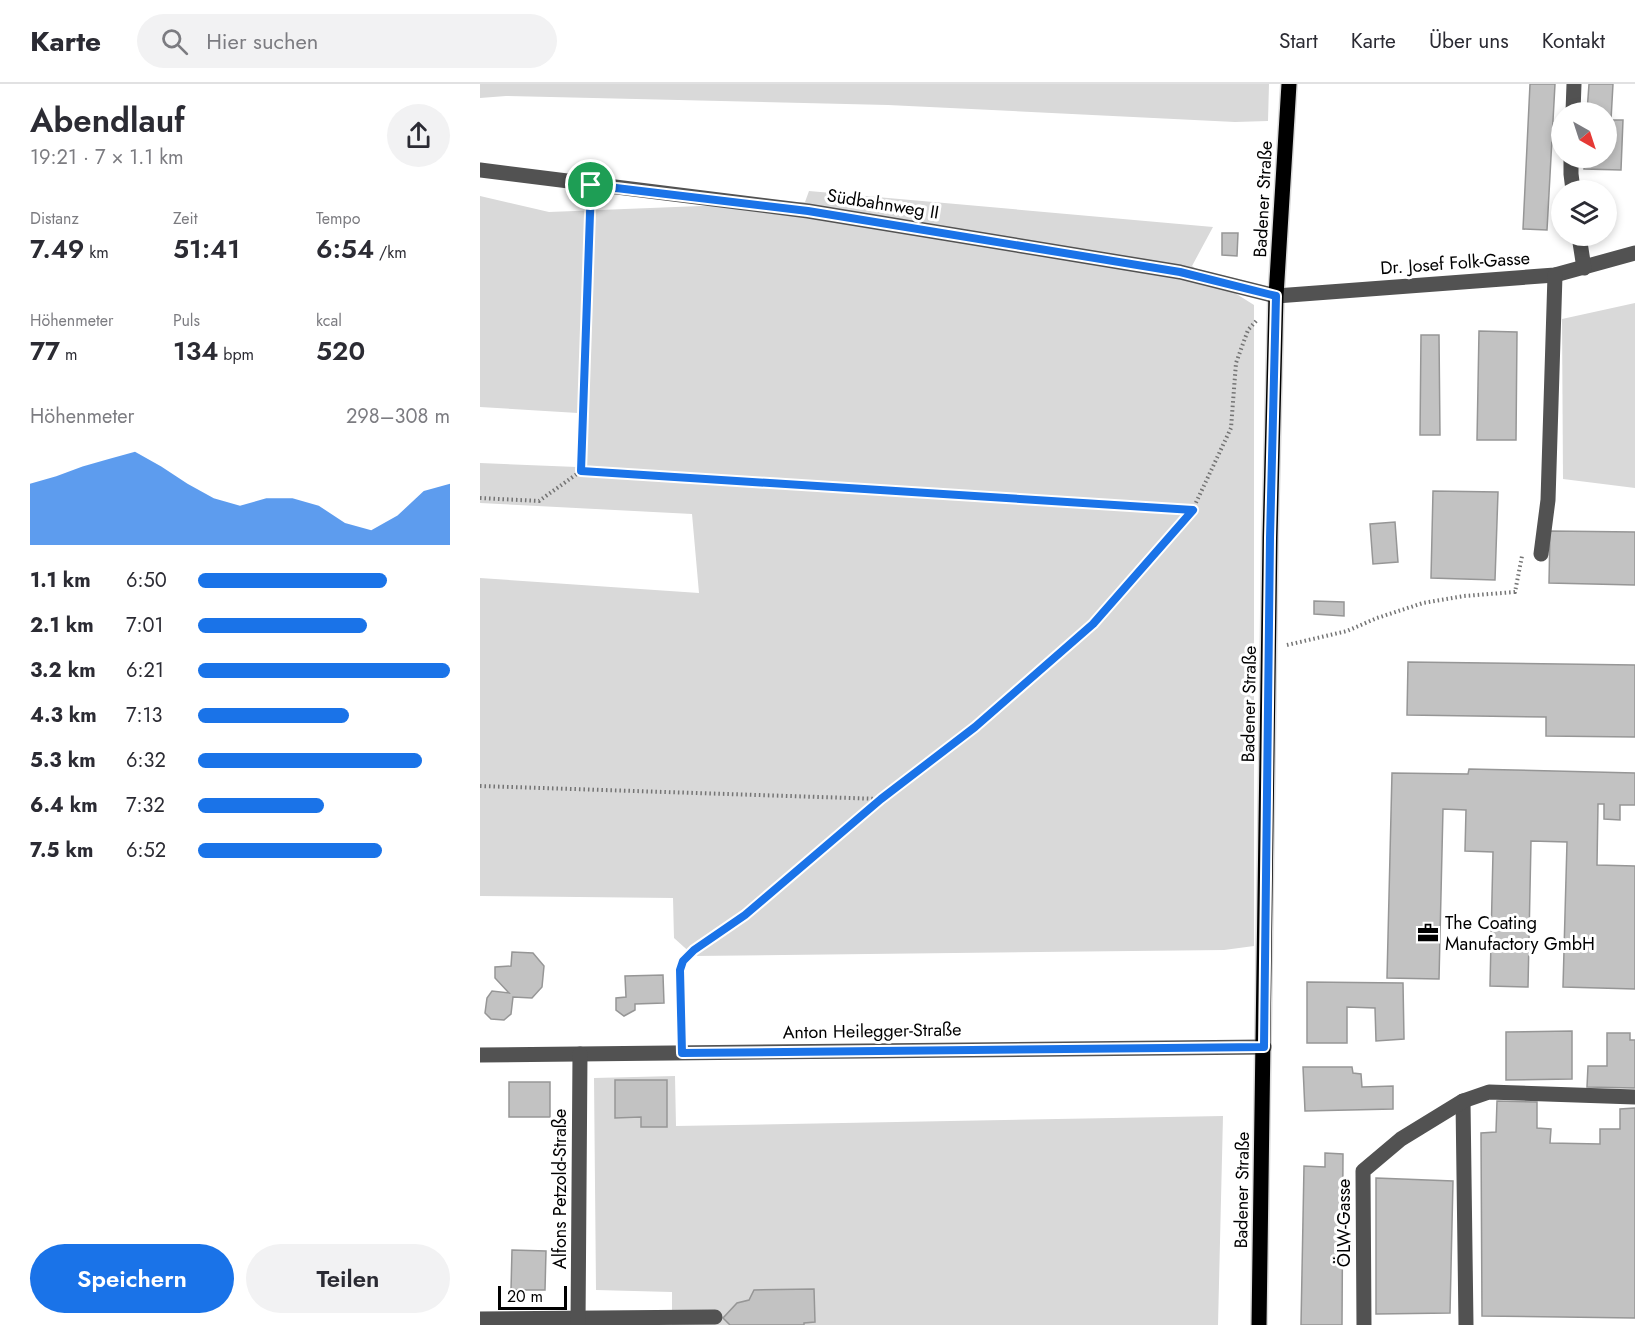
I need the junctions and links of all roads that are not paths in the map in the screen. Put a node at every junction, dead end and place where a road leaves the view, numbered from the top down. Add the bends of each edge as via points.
1 (1289, 84) edge
2 (1574, 84) edge
3 (1573, 102) edge
4 (480, 170) edge
5 (1581, 246) edge
6 (1635, 253) edge
7 (1584, 268) junction
8 (1555, 274) junction
9 (1276, 296) junction
10 (1541, 555) road end
11 (1264, 1047) junction
12 (580, 1054) junction
13 (480, 1055) edge
14 (1635, 1097) edge
15 (1463, 1101) junction
16 (716, 1317) dead end
17 (480, 1319) edge
18 (578, 1322) edge
19 (1260, 1325) edge
20 (1364, 1325) edge
21 (1466, 1325) edge

1 - 9 main road, Badener Straße
2 - 3 street
4 - 9 street, Südbahnweg II via 831,215 1180,272
5 - 7 street
6 - 7 street, Dr. Josef Folk-Gasse
7 - 8 street, Dr. Josef Folk-Gasse
8 - 9 street, Dr. Josef Folk-Gasse
8 - 10 street via 1548,500
9 - 11 main road, Badener Straße
11 - 12 street, Anton Heilegger-Straße
11 - 19 main road, Badener Straße
12 - 13 street, Anton Heilegger-Straße
12 - 18 street, Alfons Petzold-Straße
14 - 15 street, ÖLW-Gasse via 1489,1092
15 - 20 street, ÖLW-Gasse via 1401,1139 1363,1171
15 - 21 street
16 - 18 street
17 - 18 street

